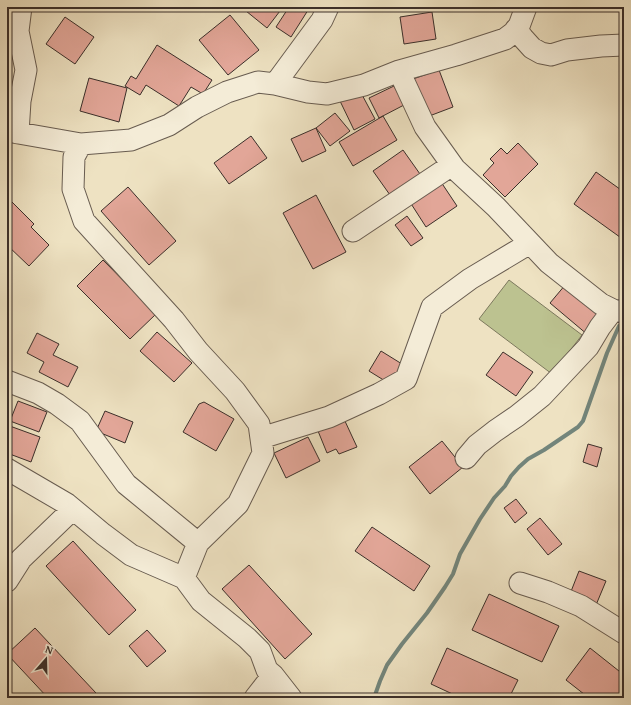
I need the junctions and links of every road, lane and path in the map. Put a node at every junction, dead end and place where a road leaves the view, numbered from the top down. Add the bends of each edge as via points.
1 (21, 7) edge
2 (328, 7) edge
3 (526, 7) edge
4 (516, 29) junction
5 (624, 45) edge
6 (15, 54) edge
7 (399, 71) junction
8 (275, 84) junction
9 (12, 132) edge
10 (81, 144) junction
11 (452, 165) junction
12 (353, 231) dead end
13 (530, 243) junction
14 (618, 311) edge
15 (7, 381) edge
16 (261, 438) junction
17 (466, 458) dead end
18 (7, 468) edge
19 (74, 509) junction
20 (198, 543) junction
21 (184, 578) junction
22 (7, 580) edge
23 (520, 583) dead end
24 (624, 633) edge
25 (273, 676) junction
26 (255, 698) edge
27 (292, 698) edge

1 - 6 street
2 - 8 street via 322,20
3 - 4 street
4 - 5 street via 532,48 552,55 567,50
4 - 7 street via 505,39
6 - 9 street via 26,70
7 - 8 street via 364,85 327,94
7 - 11 street via 425,128
8 - 10 street via 258,82 227,92 169,125 131,140
9 - 10 street
10 - 16 street via 74,157 73,189 84,221 150,292 198,351 235,391 259,424
11 - 12 street
11 - 13 street
13 - 14 street via 554,267 602,304
13 - 16 street via 470,279 432,307 406,379 329,417
14 - 17 street via 600,327 588,346 542,396 494,431
15 - 20 street via 38,393 80,421 126,484
16 - 20 street via 263,453 238,504
18 - 19 street
19 - 21 street via 131,555
19 - 22 street via 21,559
20 - 21 street
21 - 25 street via 201,601 260,651 267,670
23 - 24 street via 581,606
25 - 26 street
25 - 27 street

